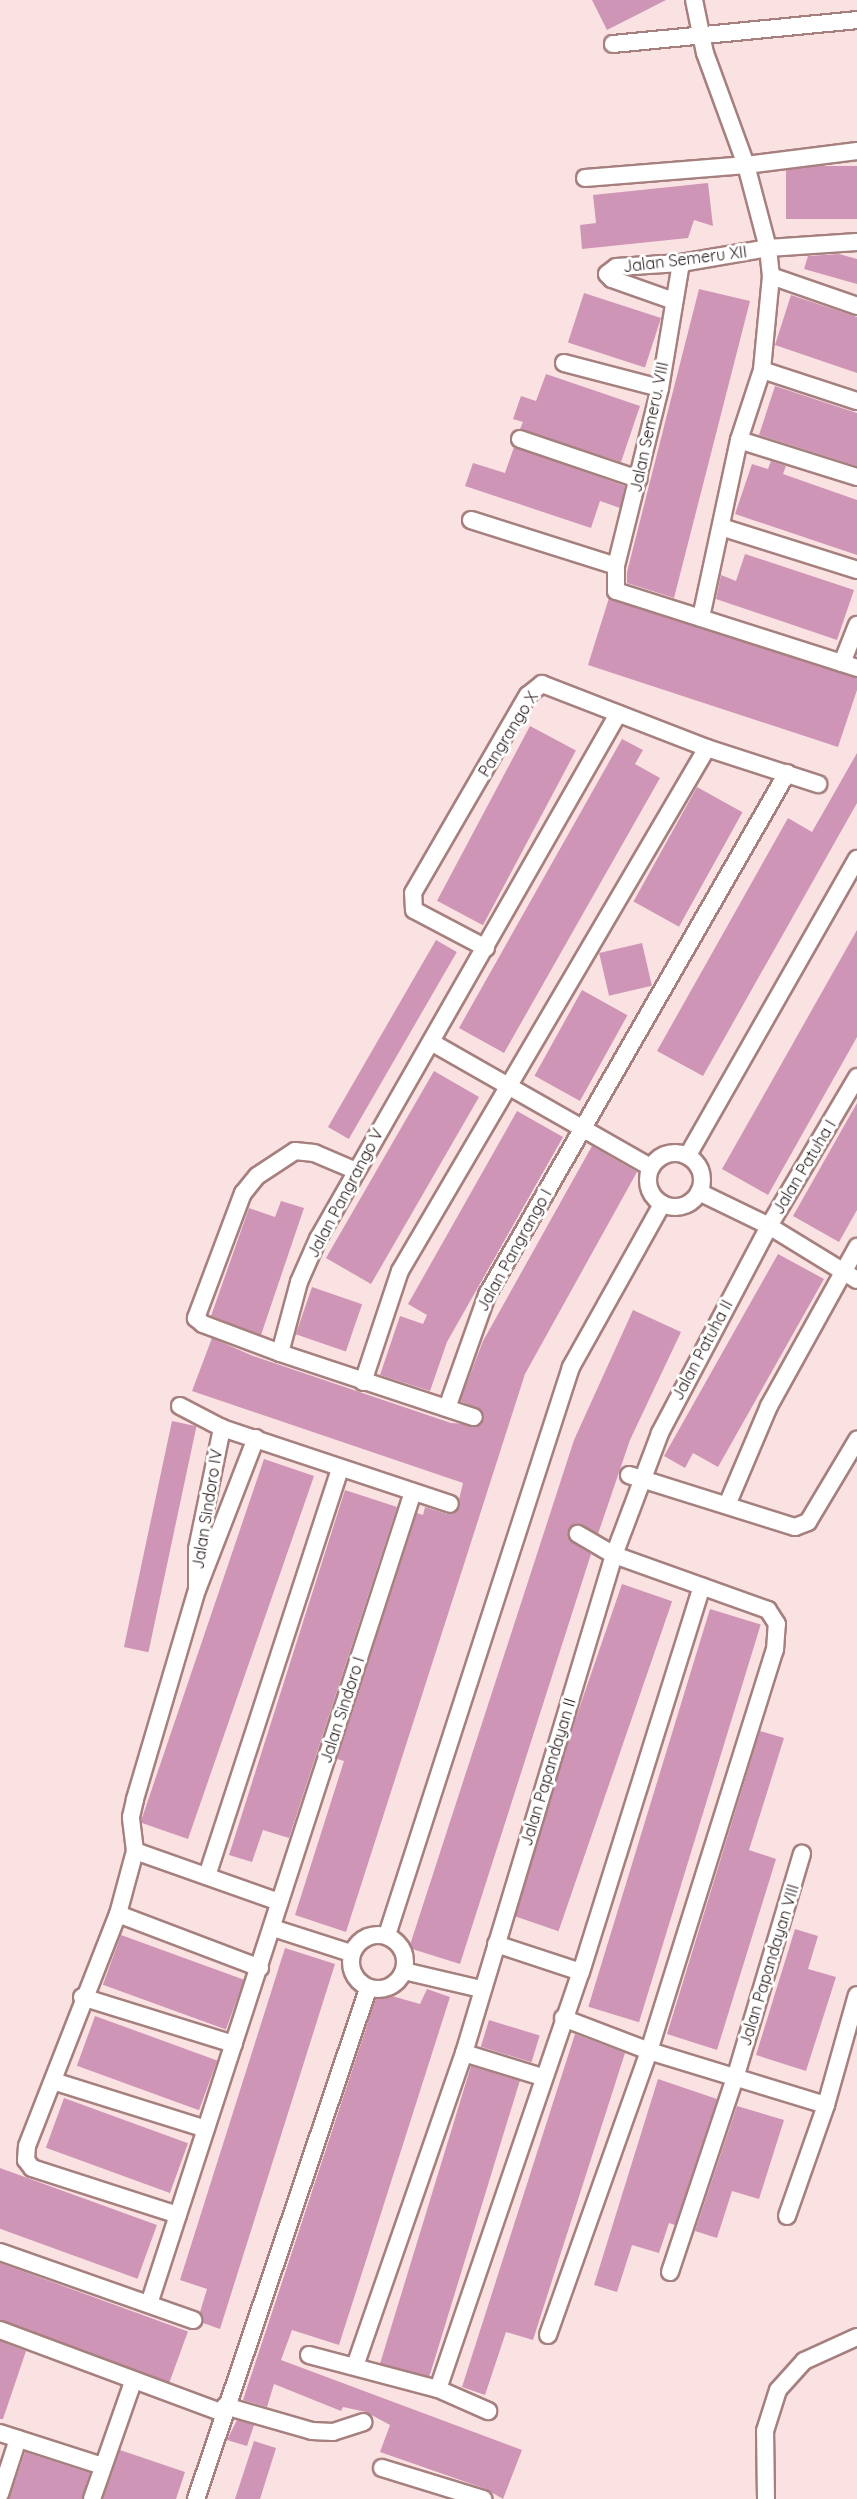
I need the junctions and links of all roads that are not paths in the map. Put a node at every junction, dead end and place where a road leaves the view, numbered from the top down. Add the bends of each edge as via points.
1 (694, 0) edge
2 (857, 20) edge
3 (700, 34) junction
4 (613, 44) dead end
5 (857, 151) edge
6 (746, 165) junction
7 (585, 178) dead end
8 (857, 242) edge
9 (768, 248) junction
10 (681, 263) junction
11 (771, 276) junction
12 (674, 301) junction
13 (857, 306) edge
14 (564, 363) dead end
15 (762, 370) junction
16 (660, 388) junction
17 (857, 401) edge
18 (520, 439) dead end
19 (739, 440) junction
20 (857, 477) edge
21 (638, 479) junction
22 (471, 520) dead end
23 (721, 527) junction
24 (616, 567) junction
25 (857, 570) edge
26 (701, 618) junction
27 (857, 625) edge
28 (849, 666) edge
29 (618, 714) junction
30 (707, 748) junction
31 (787, 772) junction
32 (818, 784) dead end
33 (857, 860) edge
34 (486, 948) junction
35 (430, 1042) junction
36 (857, 1077) edge
37 (507, 1089) junction
38 (582, 1131) junction
39 (688, 1155) junction
40 (650, 1167) junction
41 (354, 1170) junction
42 (699, 1192) junction
43 (662, 1204) junction
44 (769, 1226) junction
45 (857, 1247) edge
46 (850, 1276) edge
47 (280, 1353) junction
48 (363, 1382) junction
49 (180, 1406) dead end
50 (447, 1408) junction
51 (474, 1417) dead end
52 (222, 1428) junction
53 (255, 1438) junction
54 (857, 1440) edge
55 (340, 1470) junction
56 (637, 1476) junction
57 (413, 1492) junction
58 (450, 1504) dead end
59 (727, 1505) junction
60 (578, 1534) dead end
61 (614, 1555) junction
62 (702, 1587) junction
63 (197, 1590) junction
64 (135, 1851) junction
65 (802, 1854) dead end
66 (207, 1876) junction
67 (279, 1902) junction
68 (118, 1914) junction
69 (273, 1928) junction
70 (387, 1935) junction
71 (496, 1944) junction
72 (351, 1953) junction
73 (260, 1968) junction
74 (404, 1971) junction
75 (581, 1972) junction
76 (369, 1989) junction
77 (481, 1989) junction
78 (857, 1995) edge
79 (82, 1997) junction
80 (563, 2018) junction
81 (234, 2044) junction
82 (649, 2051) junction
83 (464, 2053) junction
84 (736, 2075) junction
85 (542, 2077) junction
86 (53, 2081) junction
87 (826, 2104) junction
88 (206, 2129) junction
89 (178, 2215) junction
90 (787, 2216) dead end
91 (0, 2253) edge
92 (670, 2272) dead end
93 (148, 2304) junction
94 (193, 2320) dead end
95 (0, 2330) edge
96 (548, 2335) dead end
97 (857, 2337) edge
98 (309, 2355) dead end
99 (355, 2366) junction
100 (133, 2382) junction
101 (438, 2389) junction
102 (224, 2409) junction
103 (488, 2411) dead end
104 (363, 2422) dead end
105 (0, 2433) edge
106 (18, 2439) junction
107 (103, 2466) junction
108 (381, 2469) dead end
109 (0, 2494) edge
110 (440, 2494) edge
111 (92, 2499) edge
112 (196, 2499) edge
113 (483, 2499) edge
114 (766, 2499) edge

1 - 3 street
2 - 3 street
3 - 4 street
3 - 6 street
5 - 6 street
6 - 7 street
6 - 9 street
8 - 9 street, Jalan Semeru XII
9 - 10 street, Jalan Semeru XII
9 - 11 street
10 - 12 street, Jalan Semeru. VIII
10 - 12 street, Jalan Semeru XII via 616,267 607,274
11 - 13 street
11 - 15 street
12 - 16 street, Jalan Semeru. VIII
14 - 16 street
15 - 17 street
15 - 19 street
16 - 21 street, Jalan Semeru. VIII
18 - 21 street
19 - 20 street
19 - 23 street
21 - 24 street, Jalan Semeru. VIII
22 - 24 street
23 - 25 street
23 - 26 street
24 - 26 street, Jalan Semeru. VIII via 616,591
26 - 28 street
27 - 28 street
29 - 30 street, Pangrango X
29 - 34 street, Jalan Pangrango V
29 - 34 street, Pangrango X via 550,685 535,688 413,893 414,910
30 - 31 street, Pangrango X
30 - 37 street
31 - 32 street, Pangrango X
31 - 38 street, Jalan Pangrango I
33 - 39 street
34 - 35 street, Jalan Pangrango V
35 - 37 street
35 - 41 street, Jalan Pangrango V
36 - 44 street, Jalan Patuha I
37 - 38 street
37 - 48 street via 400,1271
38 - 40 street
38 - 50 street, Jalan Pangrango I via 487,1295
39 - 40 street via 673,1151 660,1156
39 - 42 street via 698,1164 703,1178
40 - 43 street via 646,1181 651,1195
41 - 47 street, Jalan Pangrango V via 299,1282
41 - 47 street via 314,1153 296,1151 257,1176 243,1193 196,1318
42 - 43 street via 690,1203 676,1208
42 - 44 street
43 - 70 street via 571,1367
44 - 46 street
44 - 56 street, Jalan Patuha II
45 - 46 street
46 - 59 street via 769,1406
47 - 48 street
48 - 50 street
49 - 52 street
50 - 51 street
52 - 53 street
52 - 63 street, Jalan Sindoro IV via 197,1549
53 - 55 street
53 - 63 street
54 - 59 street via 802,1526
55 - 57 street
55 - 66 street
56 - 59 street
56 - 61 street, Jalan Patuha II
57 - 58 street
57 - 67 street, Jalan Sindoro I
60 - 61 street
61 - 62 street
61 - 71 street, Jalan Papandayan II
62 - 75 street
62 - 82 street via 768,1610 777,1624 775,1650
63 - 64 street via 131,1817
64 - 66 street
64 - 68 street
65 - 84 street, Jalan Papandayan VIII
66 - 67 street
67 - 69 street, Jalan Sindoro I
68 - 73 street
68 - 79 street
69 - 72 street
69 - 73 street, Jalan Sindoro I
70 - 72 street via 373,1934 360,1941
70 - 74 street via 399,1943 405,1956
71 - 75 street
71 - 77 street, Jalan Papandayan II
72 - 76 street via 351,1968 357,1981
73 - 81 street, Jalan Sindoro I
74 - 76 street via 396,1983 383,1989
74 - 77 street
75 - 80 street
76 - 102 street
77 - 83 street, Jalan Papandayan II
78 - 87 street
79 - 81 street
79 - 86 street
80 - 82 street
80 - 85 street
81 - 88 street, Jalan Sindoro I
82 - 84 street
82 - 96 street
83 - 85 street
83 - 99 street, Jalan Papandayan II
84 - 87 street
84 - 92 street, Jalan Papandayan VIII
85 - 101 street
86 - 88 street
86 - 89 street via 27,2146 26,2160 33,2168
87 - 90 street
88 - 89 street, Jalan Sindoro I
89 - 93 street, Jalan Sindoro I
91 - 93 street
93 - 94 street
95 - 100 street
97 - 114 street via 804,2361 778,2390 765,2431
98 - 99 street
99 - 101 street
100 - 102 street
100 - 107 street
101 - 103 street
102 - 104 street via 312,2431 333,2432
102 - 112 street
105 - 106 street
106 - 107 street
106 - 109 street
107 - 111 street
108 - 110 street
110 - 113 street

